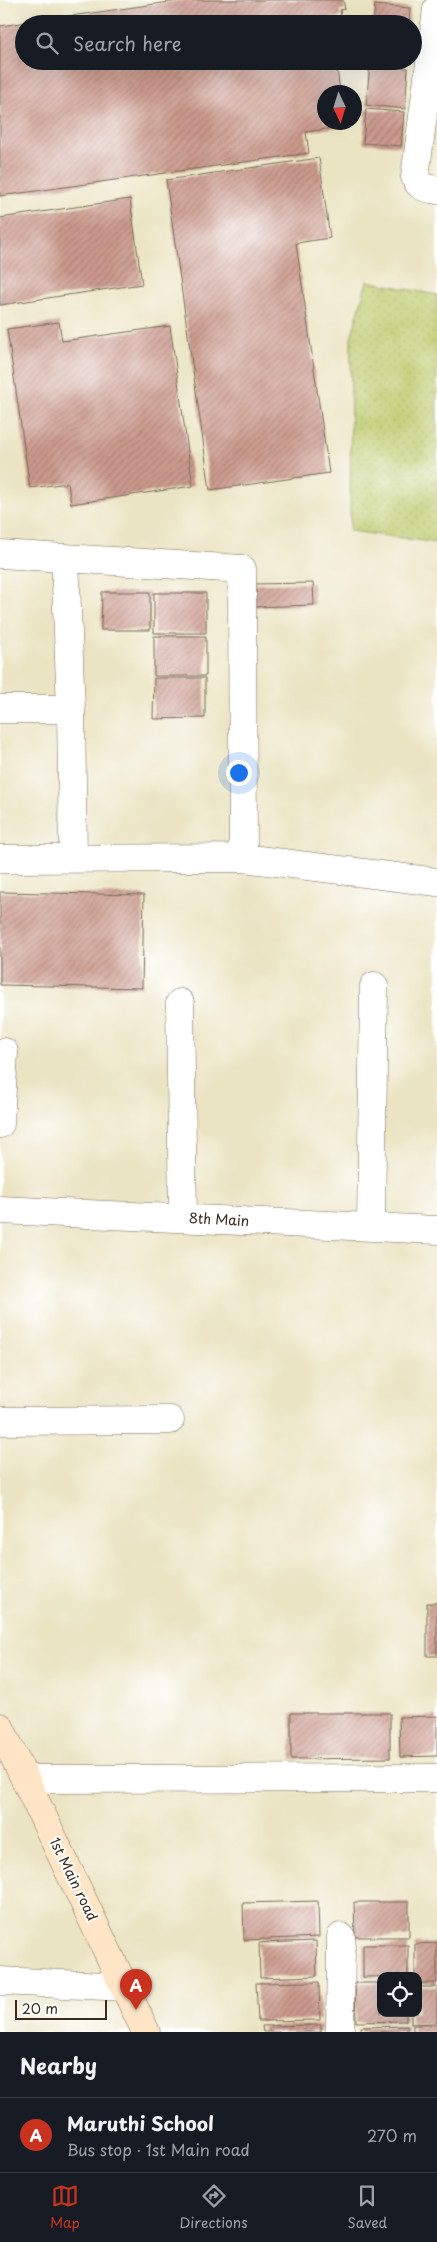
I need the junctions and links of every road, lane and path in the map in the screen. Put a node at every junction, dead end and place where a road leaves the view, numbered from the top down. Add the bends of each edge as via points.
1 (437, 9) edge
2 (437, 190) edge
3 (0, 554) edge
4 (65, 558) junction
5 (0, 709) edge
6 (71, 709) junction
7 (73, 858) junction
8 (243, 858) junction
9 (0, 859) edge
10 (437, 882) edge
11 (374, 986) dead end
12 (180, 1003) dead end
13 (4, 1052) dead end
14 (0, 1124) edge
15 (0, 1210) edge
16 (183, 1218) junction
17 (371, 1227) junction
18 (437, 1230) edge
19 (170, 1420) dead end
20 (0, 1421) edge
21 (0, 1727) edge
22 (437, 1778) edge
23 (25, 1779) junction
24 (340, 1937) dead end
25 (0, 1981) edge
26 (126, 1987) junction
27 (146, 2032) edge
28 (340, 2032) edge

1 - 2 street via 415,177 424,188
3 - 4 street
4 - 6 street
4 - 8 street via 242,569
5 - 6 street
6 - 7 street
7 - 8 street
7 - 9 street
8 - 10 street
11 - 17 street
12 - 16 street
13 - 14 street
15 - 16 street, 8th Main
16 - 17 street, 8th Main
17 - 18 street, 8th Main
19 - 20 street
21 - 23 street, 1st Main road
22 - 23 street
23 - 26 street, 1st Main road
24 - 28 street
25 - 26 street
26 - 27 street, 1st Main road

